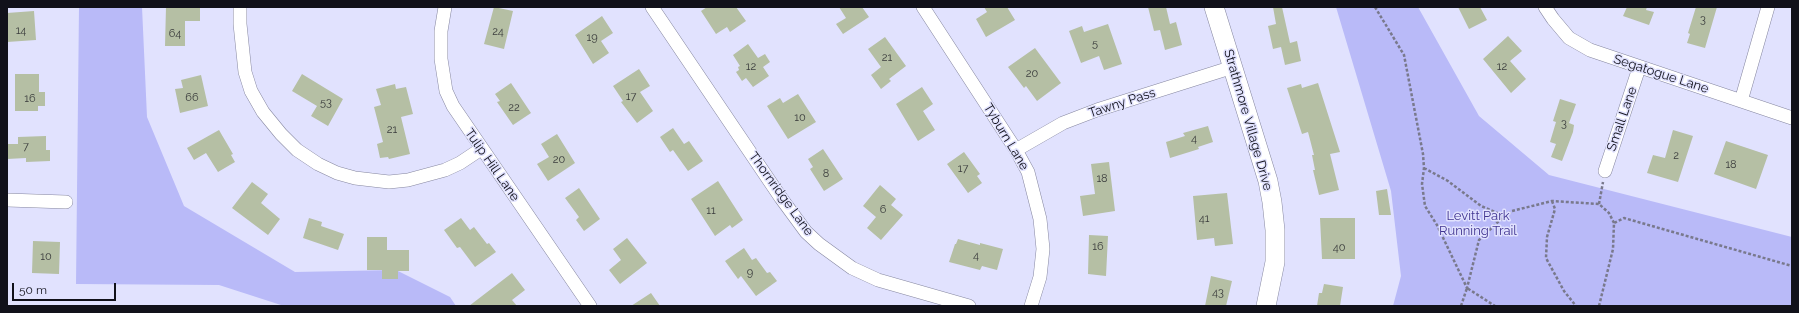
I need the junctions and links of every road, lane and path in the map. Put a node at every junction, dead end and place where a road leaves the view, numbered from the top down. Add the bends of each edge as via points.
1 (240, 7) edge
2 (445, 7) edge
3 (652, 7) edge
4 (923, 7) edge
5 (1214, 7) edge
6 (1375, 7) edge
7 (1545, 7) edge
8 (1768, 7) edge
9 (1233, 67) junction
10 (1639, 68) junction
11 (1741, 101) junction
12 (1792, 118) edge
13 (481, 148) junction
14 (1016, 150) junction
15 (1424, 168) junction
16 (1605, 170) joint
17 (7, 200) edge
18 (1552, 201) junction
19 (66, 202) dead end
20 (1599, 204) junction
21 (1504, 217) junction
22 (1614, 223) junction
23 (1792, 266) edge
24 (1467, 288) junction
25 (590, 306) edge
26 (969, 306) edge
27 (1031, 306) edge
28 (1266, 306) edge
29 (1461, 306) edge
30 (1495, 306) edge
31 (1576, 306) edge
32 (1599, 306) edge

1 - 13 street via 245,72 251,91 280,134 297,150 318,164 337,174 389,182 408,180 445,170
2 - 13 street, Tulip Hill Lane via 441,31 441,59 446,91
3 - 26 street, Thornridge Lane via 806,232 852,268 878,280
4 - 14 street, Tyburn Lane
5 - 9 street, Strathmore Village Drive
6 - 15 path via 1404,55
7 - 10 street, Segatogue Lane via 1569,38 1590,50
8 - 11 street
9 - 14 street, Tawny Pass via 1063,123
9 - 28 street, Strathmore Village Drive via 1272,202 1275,262
10 - 11 street, Segatogue Lane
10 - 16 street, Small Lane
11 - 12 street, Segatogue Lane
13 - 25 street, Tulip Hill Lane
14 - 27 street, Tyburn Lane via 1028,172 1040,219 1043,249 1040,277
15 - 21 path via 1448,181 1481,206
15 - 24 path via 1422,184 1425,206 1437,225
16 - 20 path
17 - 19 street
18 - 20 path
18 - 21 path via 1512,211
18 - 31 path via 1555,209 1547,237 1546,258 1564,291
20 - 22 path via 1609,213
21 - 24 path via 1480,240
22 - 23 path via 1624,218
22 - 32 path via 1613,249
24 - 29 path
24 - 30 path

